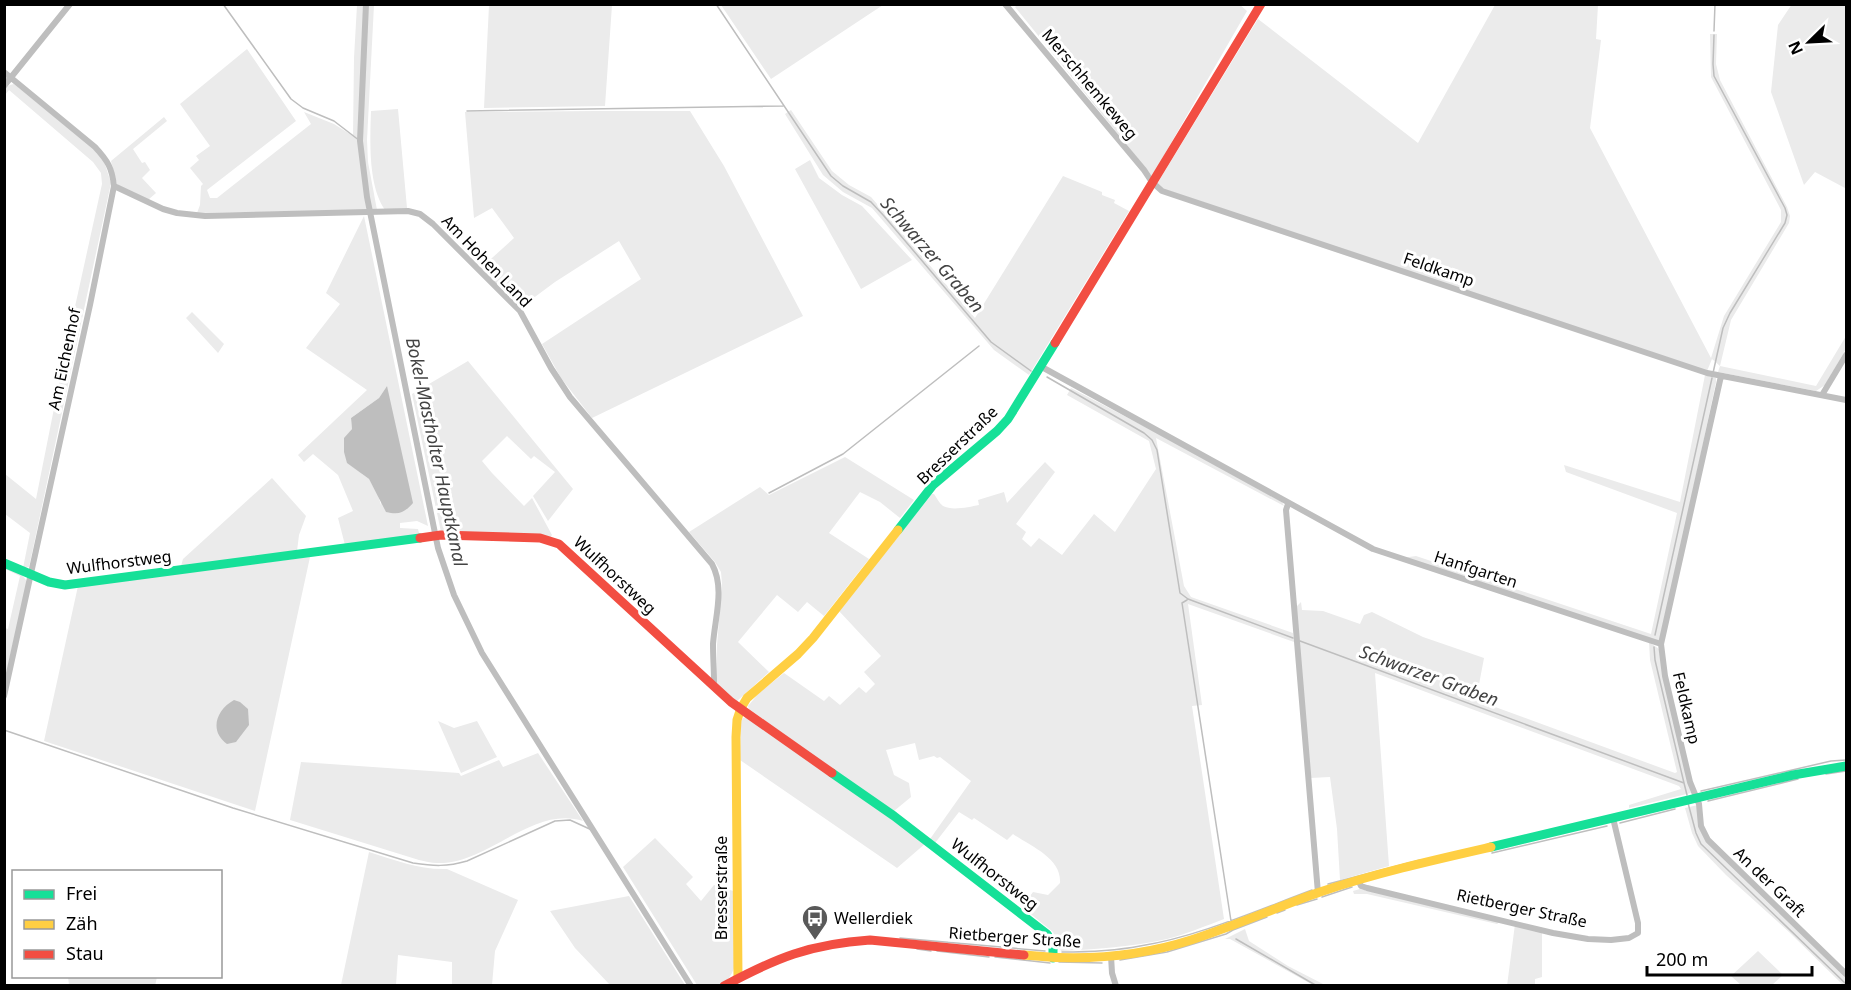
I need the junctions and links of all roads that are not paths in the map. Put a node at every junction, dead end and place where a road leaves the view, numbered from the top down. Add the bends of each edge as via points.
1 (70, 4) edge
2 (1005, 4) edge
3 (1261, 4) edge
4 (4, 72) edge
5 (12, 78) junction
6 (4, 86) edge
7 (1152, 182) junction
8 (114, 186) junction
9 (1846, 355) edge
10 (1037, 371) junction
11 (1719, 376) junction
12 (1822, 395) junction
13 (1846, 400) edge
14 (1288, 504) junction
15 (4, 563) edge
16 (31, 575) junction
17 (1661, 644) junction
18 (712, 685) junction
19 (4, 696) edge
20 (741, 708) junction
21 (1846, 766) edge
22 (1695, 798) junction
23 (1613, 818) junction
24 (1358, 880) junction
25 (1318, 893) junction
26 (1111, 956) junction
27 (1053, 958) junction
28 (1846, 974) edge
29 (738, 978) junction
30 (724, 986) edge
31 (1116, 986) edge

1 - 5 street
2 - 7 street, Merschhemkeweg
3 - 7 street, Bresserstraße
4 - 5 street, Am Eichenhof
5 - 6 street
5 - 8 street, Am Eichenhof via 95,147 107,160
7 - 10 street, Bresserstraße
7 - 11 street, Feldkamp via 1162,191
8 - 16 street, Am Eichenhof
8 - 18 street, Am Hohen Land via 177,213 205,216 408,211 433,224 520,311 570,397 712,564 719,584
9 - 12 street
10 - 14 street, Hanfgarten
10 - 20 street, Bresserstraße via 1008,419 933,485 813,638 754,690
11 - 12 street, Feldkamp
11 - 17 street, Feldkamp
12 - 13 street, Feldkamp
14 - 17 street, Hanfgarten via 1373,549
14 - 25 street
15 - 16 street, Wulfhorstweg
16 - 18 street, Wulfhorstweg via 56,584 78,584 436,536 540,538 559,544
16 - 19 street, Am Eichenhof
17 - 22 street, Feldkamp
18 - 20 street, Wulfhorstweg
20 - 27 street, Wulfhorstweg via 894,816 1047,934 1053,945
20 - 29 street, Bresserstraße via 736,737
21 - 22 street, Rietberger Straße
22 - 23 street, Rietberger Straße
22 - 28 street, An der Graft via 1708,840
23 - 24 street, Rietberger Straße
23 - 24 street, Rietberger Straße via 1638,923 1638,933 1629,938 1588,939 1553,933 1367,888
24 - 25 street, Rietberger Straße
25 - 26 street, Rietberger Straße via 1190,940
26 - 27 street, Rietberger Straße
26 - 31 street
27 - 29 street, Rietberger Straße via 881,941 849,942 796,952
29 - 30 street, Rietberger Straße

